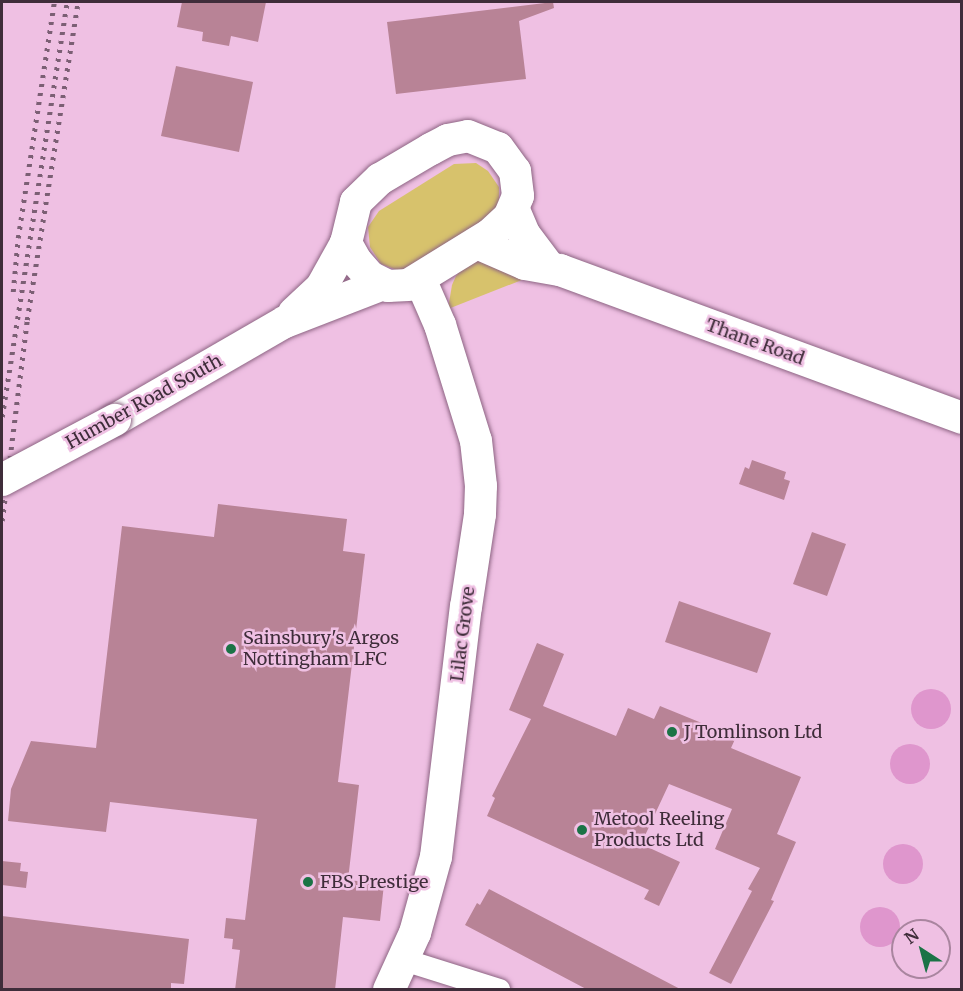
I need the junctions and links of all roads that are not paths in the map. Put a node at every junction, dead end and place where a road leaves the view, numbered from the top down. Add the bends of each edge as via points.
1 (514, 210) junction
2 (346, 243) junction
3 (477, 243) junction
4 (548, 266) junction
5 (420, 279) junction
6 (383, 284) junction
7 (285, 322) junction
8 (962, 418) edge
9 (2, 480) edge
10 (404, 960) junction
11 (389, 990) edge
12 (499, 990) edge

1 - 2 street via 518,181 507,158 489,143 460,137 431,149 365,190 356,202
1 - 3 street
1 - 4 street via 524,234
2 - 6 street via 362,269
2 - 7 street, Humber Road South via 321,288
3 - 4 street, Thane Road via 525,264
3 - 5 street
4 - 8 street, Thane Road
5 - 6 street via 396,287
5 - 10 street, Lilac Grove via 440,325 476,441 481,498 436,856
6 - 7 street, Humber Road South
7 - 9 street, Humber Road South, bridge
10 - 11 street, Lilac Grove
10 - 12 street

